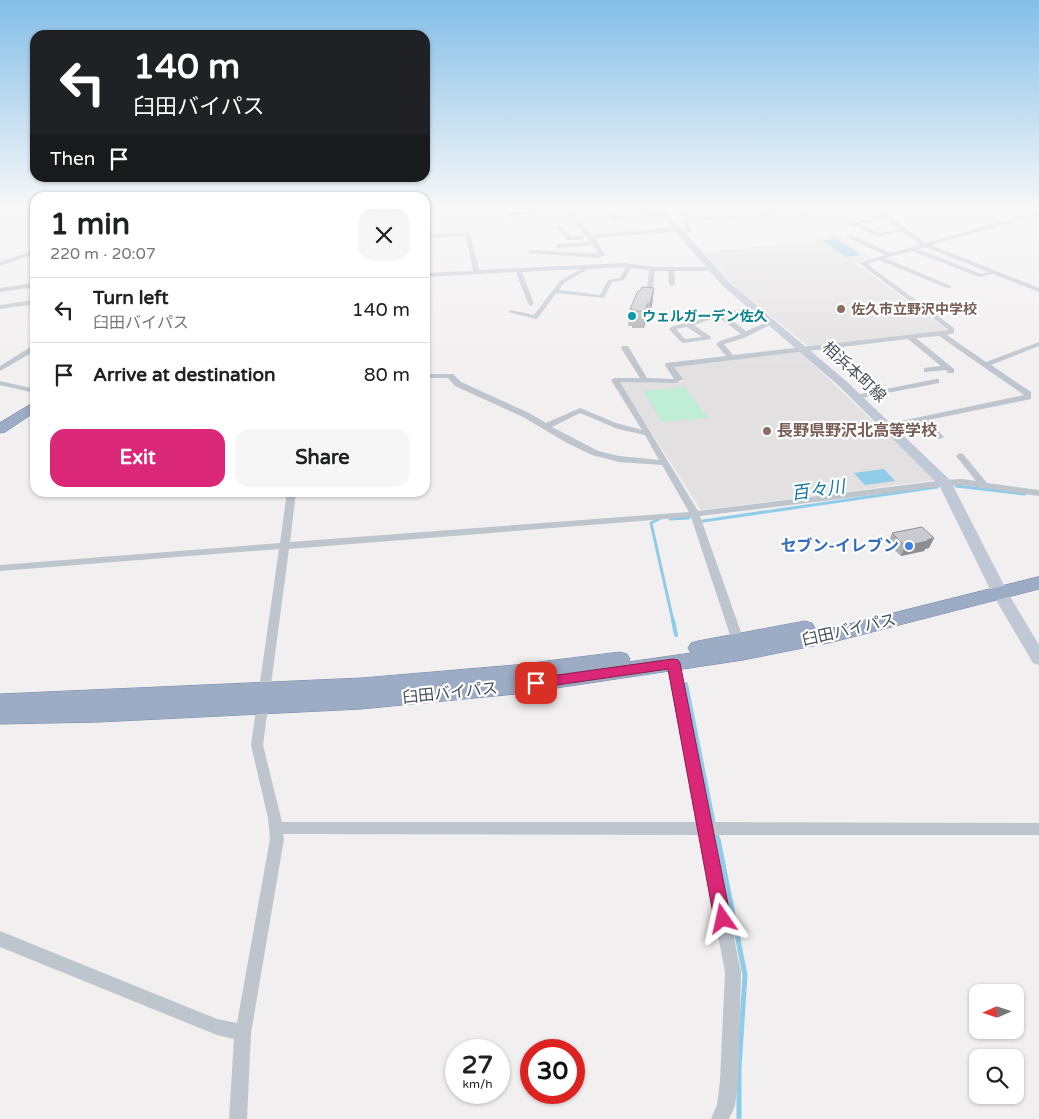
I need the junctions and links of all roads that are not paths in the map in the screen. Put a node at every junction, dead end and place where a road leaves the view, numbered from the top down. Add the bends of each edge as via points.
1 (475, 262) edge
2 (706, 262) edge
3 (865, 262) edge
4 (890, 262) edge
5 (948, 262) edge
6 (969, 262) edge
7 (629, 266) junction
8 (585, 268) junction
9 (652, 269) junction
10 (671, 269) junction
11 (712, 269) junction
12 (518, 270) junction
13 (994, 272) junction
14 (477, 273) junction
15 (430, 275) edge
16 (672, 284) dead end
17 (30, 287) edge
18 (949, 287) dead end
19 (0, 290) edge
20 (1039, 290) edge
21 (554, 291) junction
22 (649, 297) edge
23 (30, 303) edge
24 (531, 304) dead end
25 (0, 307) edge
26 (756, 309) junction
27 (511, 312) dead end
28 (719, 314) junction
29 (772, 322) junction
30 (689, 325) dead end
31 (746, 334) junction
32 (941, 334) junction
33 (910, 337) junction
34 (1039, 344) edge
35 (625, 348) dead end
36 (804, 350) junction
37 (30, 351) edge
38 (730, 357) junction
39 (985, 365) junction
40 (0, 369) edge
41 (927, 370) dead end
42 (430, 376) edge
43 (644, 379) junction
44 (936, 382) dead end
45 (0, 383) edge
46 (30, 390) edge
47 (856, 397) junction
48 (30, 409) edge
49 (922, 419) junction
50 (887, 426) junction
51 (546, 427) junction
52 (0, 429) edge
53 (648, 433) junction
54 (940, 437) dead end
55 (960, 456) dead end
56 (665, 463) junction
57 (945, 483) junction
58 (984, 485) junction
59 (1039, 493) edge
60 (291, 497) edge
61 (695, 514) junction
62 (284, 546) junction
63 (0, 568) edge
64 (1039, 571) edge
65 (1039, 583) edge
66 (997, 587) junction
67 (738, 641) junction
68 (1039, 659) edge
69 (673, 663) junction
70 (263, 699) junction
71 (1, 715) edge
72 (277, 828) junction
73 (706, 829) junction
74 (1039, 829) edge
75 (0, 940) edge
76 (243, 1033) junction
77 (238, 1119) edge
78 (720, 1119) edge

1 - 14 street
2 - 11 main road, 相浜本町線
3 - 32 street via 862,263 952,329 952,332
4 - 18 street
5 - 13 street via 981,276
6 - 13 street
7 - 8 street
7 - 9 street
7 - 21 street via 622,279 610,282 602,297
8 - 12 street
8 - 21 street
9 - 10 street
9 - 22 street
10 - 11 street
10 - 16 street
11 - 26 main road, 相浜本町線
12 - 14 street
12 - 24 street
13 - 20 street
14 - 15 street
17 - 19 street
21 - 27 street via 536,317
23 - 25 street
26 - 28 street
26 - 29 main road, 相浜本町線
28 - 30 street
28 - 31 street
29 - 31 street
29 - 36 main road, 相浜本町線
31 - 38 street via 720,344
32 - 33 street
32 - 39 street
33 - 36 street
33 - 41 street via 949,370
34 - 39 street
35 - 43 street
36 - 38 street
36 - 47 main road, 相浜本町線
37 - 40 street
38 - 43 street via 669,365 679,379 676,380 654,382
39 - 49 street via 1028,397
42 - 51 street via 450,376 458,384
43 - 53 street via 614,380
44 - 47 street
45 - 46 street
47 - 50 main road, 相浜本町線
48 - 52 highway
49 - 50 street
49 - 54 street
50 - 57 main road, 相浜本町線
51 - 53 street via 580,410 620,428
51 - 56 street via 595,453 619,460
53 - 56 street
55 - 58 street
56 - 61 street
57 - 58 street
57 - 61 street
57 - 66 main road, 相浜本町線
58 - 59 street
60 - 62 street
61 - 62 street
61 - 67 street
62 - 63 street
62 - 70 street
64 - 66 highway, 臼田バイパス
65 - 66 highway, 臼田バイパス
66 - 67 highway, 臼田バイパス
66 - 68 main road, 相浜本町線
66 - 69 highway, 臼田バイパス via 834,634 743,653
67 - 70 highway, 臼田バイパス via 515,673 362,686
69 - 70 highway, 臼田バイパス via 516,686 361,701
69 - 73 street
70 - 71 highway, 臼田バイパス via 100,714
70 - 72 street via 256,745
72 - 73 street
72 - 76 street
73 - 74 street
73 - 78 street via 733,972 729,1081 726,1106
75 - 76 street via 217,1027
76 - 77 street

